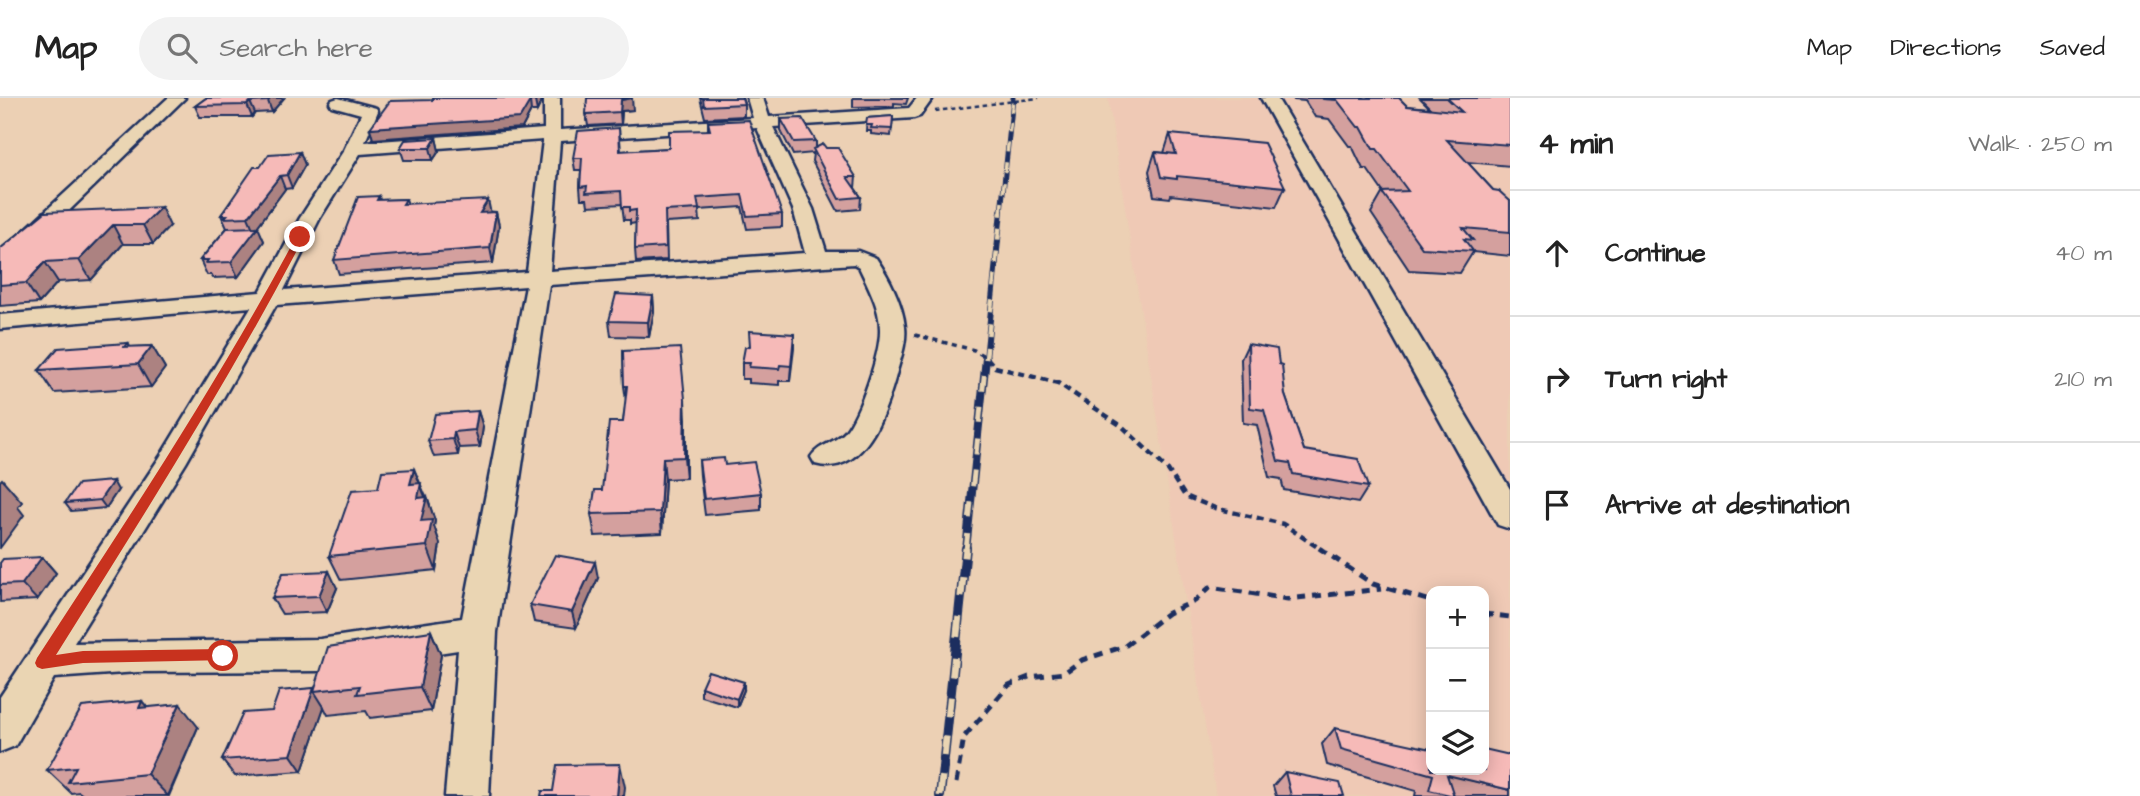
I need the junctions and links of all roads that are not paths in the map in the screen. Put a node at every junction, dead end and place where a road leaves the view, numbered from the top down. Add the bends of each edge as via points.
1 (177, 98) edge
2 (552, 98) edge
3 (755, 98) edge
4 (925, 98) edge
5 (1269, 98) edge
6 (338, 103) dead end
7 (763, 123) junction
8 (552, 135) junction
9 (353, 150) junction
10 (817, 258) junction
11 (0, 265) edge
12 (538, 278) junction
13 (268, 298) junction
14 (0, 322) edge
15 (826, 457) dead end
16 (1510, 517) edge
17 (478, 632) junction
18 (42, 663) junction
19 (0, 733) edge
20 (467, 796) edge

1 - 11 street
2 - 8 street
3 - 7 street
4 - 7 street via 914,113
5 - 16 street
6 - 9 street via 370,111
7 - 8 street
7 - 10 street via 803,209
8 - 9 street
8 - 12 street
9 - 13 street
10 - 12 street
10 - 15 street via 865,260 885,299 894,330 862,430 843,451
12 - 13 street
12 - 17 street
13 - 14 street
13 - 18 street via 171,463
17 - 18 street via 299,656 117,656
17 - 20 street
18 - 19 street

